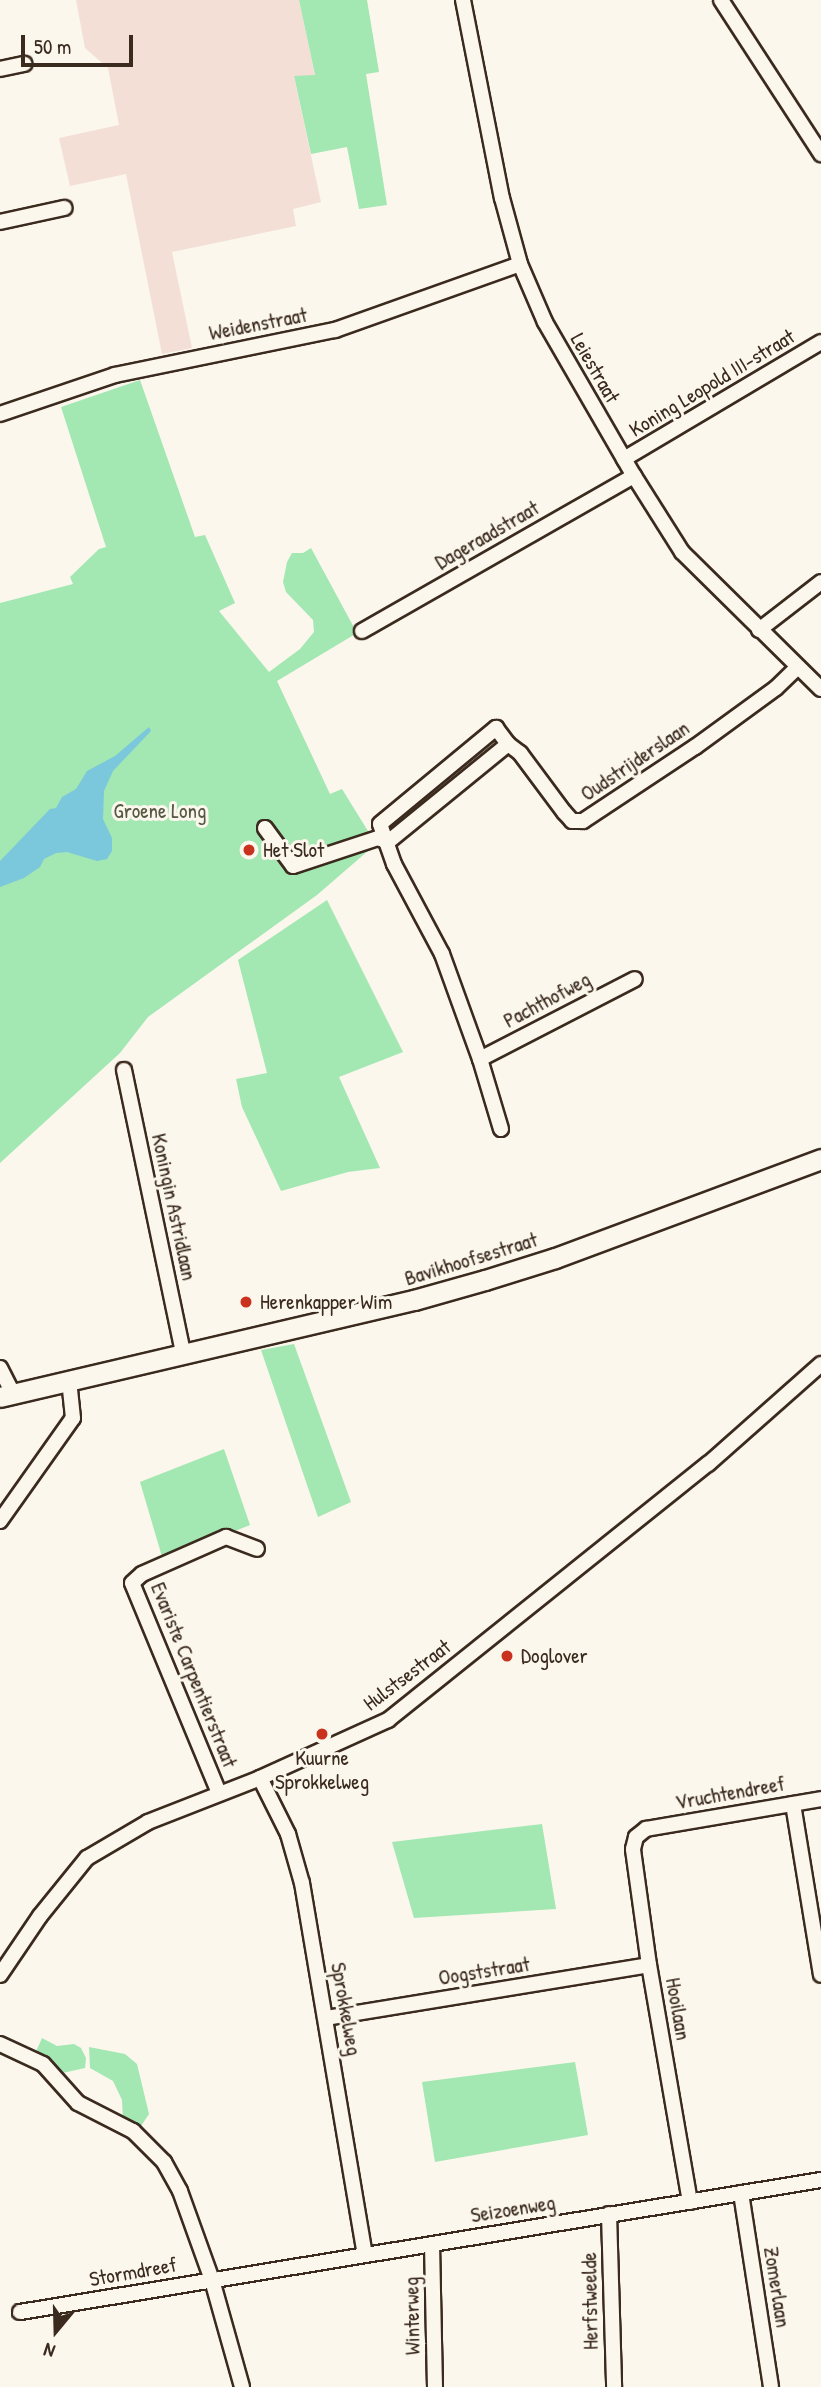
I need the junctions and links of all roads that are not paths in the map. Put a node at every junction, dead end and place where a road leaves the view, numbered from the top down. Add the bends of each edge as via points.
1 (463, 0) edge
2 (721, 0) edge
3 (24, 64) dead end
4 (0, 69) edge
5 (821, 154) edge
6 (64, 208) dead end
7 (0, 222) edge
8 (520, 264) junction
9 (821, 342) edge
10 (0, 414) edge
11 (624, 459) junction
12 (634, 476) junction
13 (821, 582) edge
14 (758, 630) junction
15 (362, 631) dead end
16 (797, 667) junction
17 (821, 689) edge
18 (265, 828) dead end
19 (388, 842) junction
20 (635, 979) dead end
21 (480, 1059) junction
22 (124, 1070) dead end
23 (501, 1129) dead end
24 (821, 1159) edge
25 (183, 1353) junction
26 (821, 1364) edge
27 (0, 1368) edge
28 (69, 1380) junction
29 (6, 1395) edge
30 (0, 1521) edge
31 (257, 1549) dead end
32 (260, 1778) junction
33 (219, 1793) junction
34 (821, 1800) edge
35 (793, 1804) junction
36 (646, 1829) joint
37 (649, 1965) junction
38 (0, 1975) edge
39 (821, 1975) edge
40 (326, 2018) junction
41 (0, 2044) edge
42 (821, 2180) edge
43 (741, 2193) junction
44 (690, 2202) junction
45 (609, 2214) junction
46 (432, 2244) junction
47 (365, 2255) junction
48 (212, 2280) junction
49 (20, 2312) dead end
50 (242, 2387) edge
51 (435, 2387) edge
52 (614, 2387) edge
53 (771, 2387) edge

1 - 8 street, Leiestraat via 502,198
2 - 5 street
3 - 4 street
6 - 7 street
8 - 10 street, Weidenstraat via 335,330 115,375
8 - 11 street, Leiestraat via 545,322
9 - 11 street, Koning Leopold III-straat
11 - 12 street, Leiestraat
12 - 14 street, Leiestraat via 682,552
12 - 15 street, Dageraadstraat
13 - 14 street
14 - 16 street, Leiestraat
16 - 17 street, Leiestraat
16 - 19 street, Oudstrijderslaan via 776,688 695,747 583,821 572,821 508,744
18 - 19 street via 293,866 378,838
19 - 21 street via 394,864 442,954
20 - 21 street, Pachthofweg
21 - 23 street
22 - 25 street, Koningin Astridlaan
24 - 25 street, Bavikhoofsestraat via 485,1280 401,1304
25 - 28 street, Bavikhoofsestraat
26 - 32 street, Hulstsestraat via 708,1464 388,1720
27 - 29 street
28 - 29 street, Bavikhoofsestraat
28 - 30 street via 73,1418
31 - 33 street, Evariste Carpentierstraat via 226,1537 142,1574 132,1583
32 - 33 street, Hulstsestraat
32 - 40 street, Sprokkelweg via 288,1834 302,1883
33 - 38 street, Hulstsestraat via 130,1830 87,1858
34 - 35 street, Vruchtendreef
35 - 36 street, Vruchtendreef
35 - 39 street
36 - 37 street, Hooilaan via 636,1837 633,1849
37 - 40 street, Oogststraat
37 - 44 street, Hooilaan
40 - 47 street, Sprokkelweg
41 - 48 street via 43,2064 78,2103 149,2143 180,2191
42 - 43 street, Seizoenweg
43 - 44 street, Seizoenweg
43 - 53 street, Zomerlaan
44 - 45 street, Seizoenweg
45 - 46 street, Seizoenweg
45 - 52 street, Herfstweelde
46 - 47 street, Seizoenweg
46 - 51 street, Winterweg
47 - 48 street, Seizoenweg
48 - 49 street, Stormdreef
48 - 50 street

